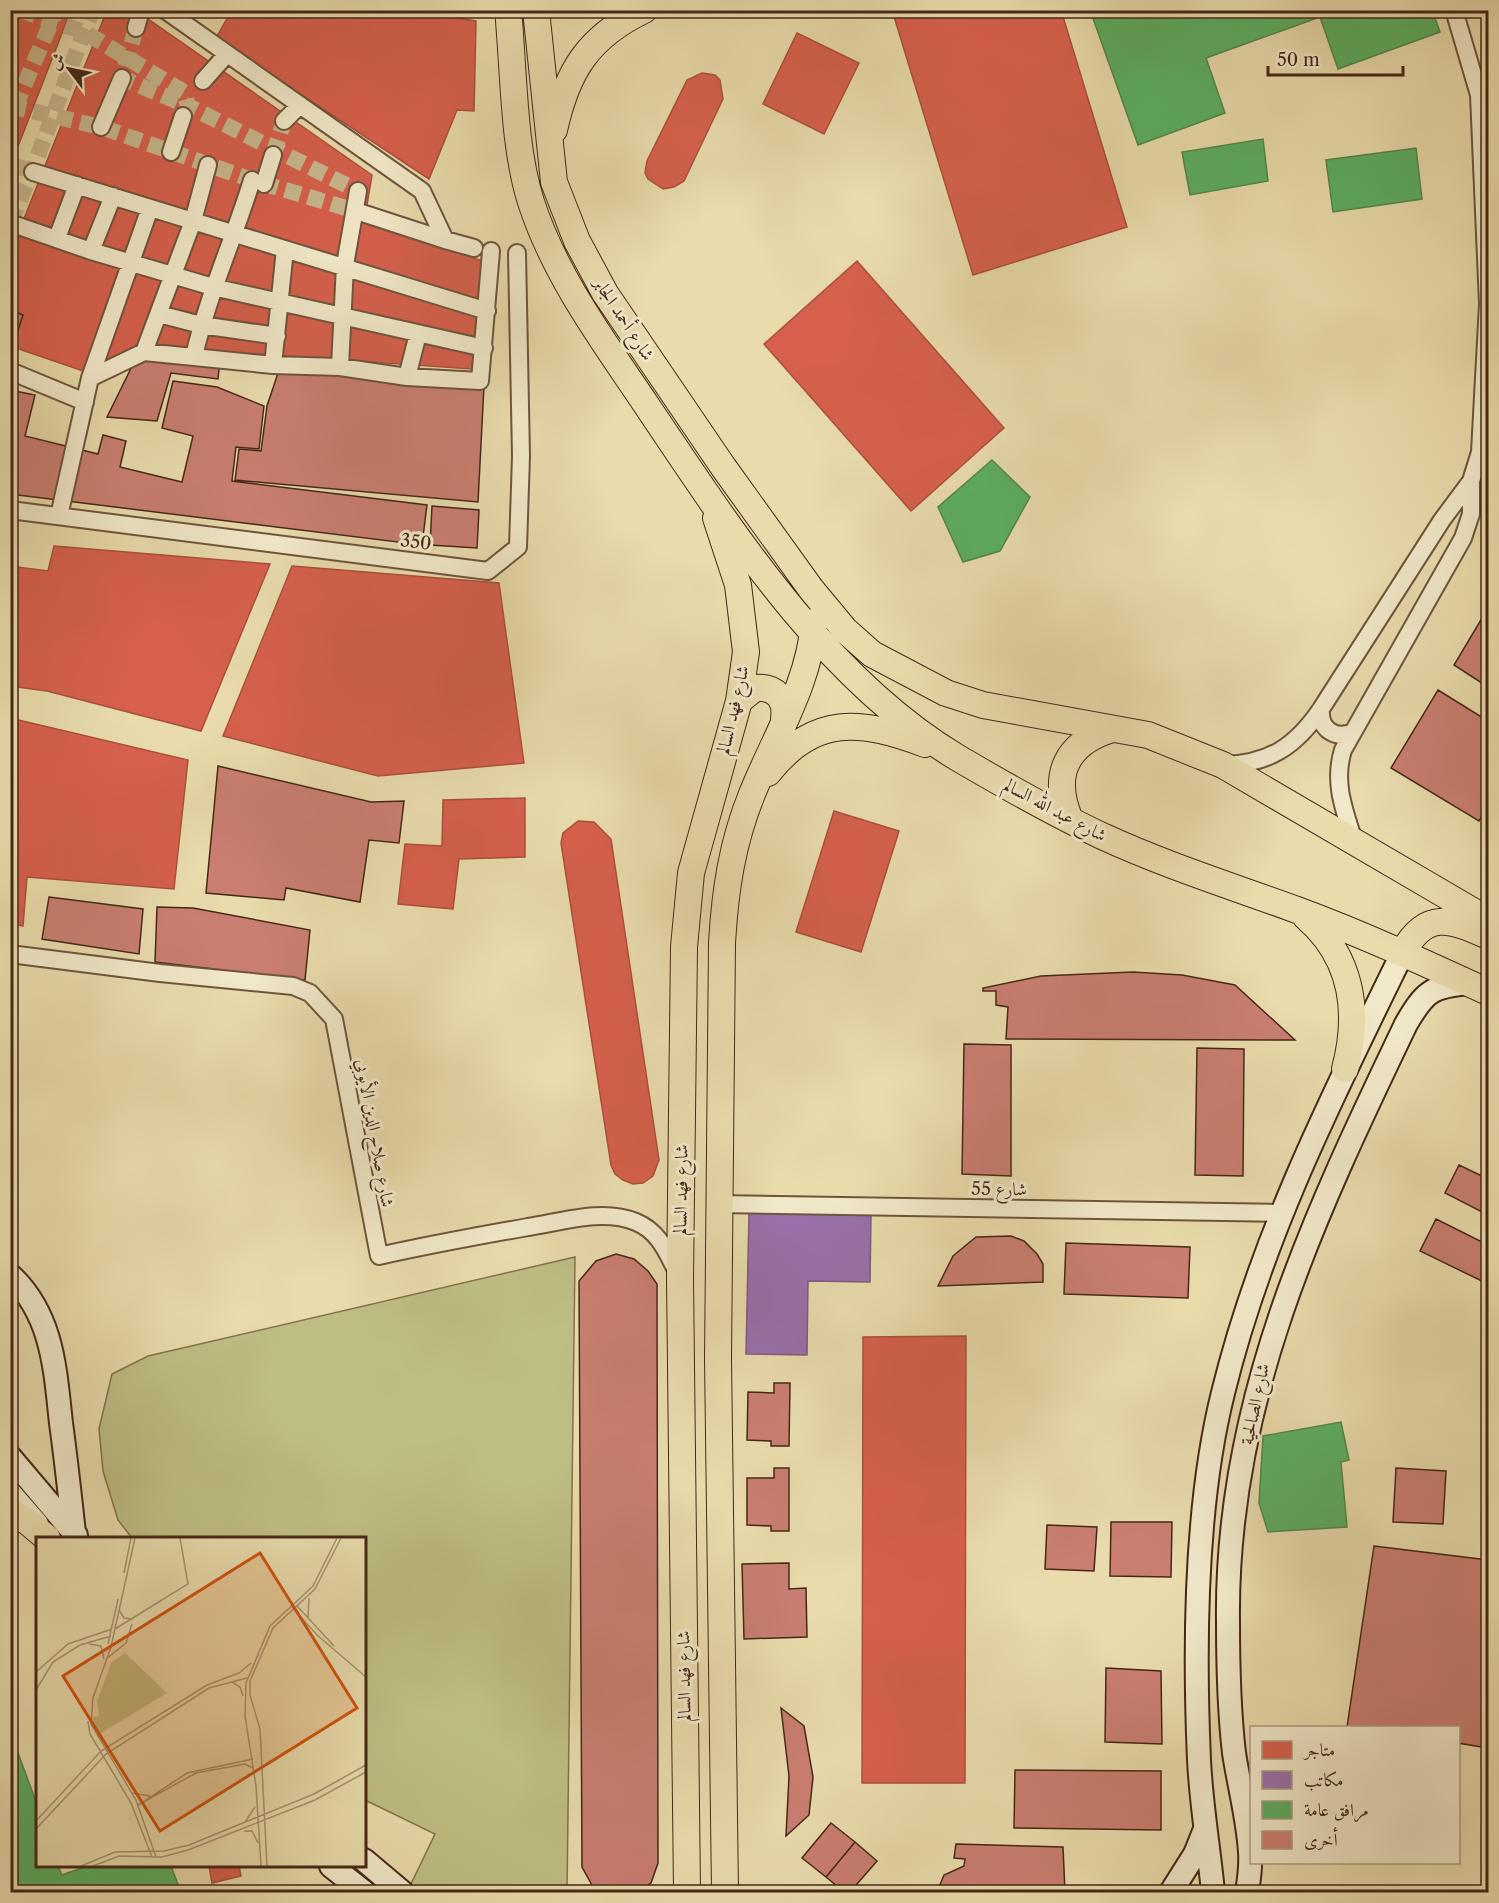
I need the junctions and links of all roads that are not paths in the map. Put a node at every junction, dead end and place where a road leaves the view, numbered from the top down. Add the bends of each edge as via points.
1 (141, 10) edge
2 (165, 10) edge
3 (644, 10) edge
4 (1454, 10) edge
5 (539, 11) edge
6 (508, 13) edge
7 (136, 28) tunnel mouth
8 (226, 54) junction
9 (122, 78) tunnel mouth
10 (203, 81) dead end
11 (300, 105) junction
12 (183, 116) dead end
13 (284, 121) tunnel mouth
14 (101, 128) dead end
15 (171, 152) dead end
16 (273, 155) tunnel mouth
17 (550, 164) junction
18 (208, 165) dead end
19 (33, 172) tunnel mouth
20 (77, 185) junction
21 (358, 192) dead end
22 (113, 196) junction
23 (150, 207) junction
24 (356, 211) junction
25 (192, 221) junction
26 (10, 223) edge
27 (235, 234) junction
28 (57, 238) junction
29 (445, 240) junction
30 (474, 248) dead end
31 (285, 249) junction
32 (91, 251) junction
33 (492, 251) dead end
34 (517, 253) dead end
35 (129, 262) junction
36 (345, 266) junction
37 (171, 275) junction
38 (213, 287) junction
39 (279, 302) junction
40 (487, 311) junction
41 (159, 314) junction
42 (341, 316) junction
43 (201, 326) junction
44 (418, 334) junction
45 (277, 336) junction
46 (484, 348) junction
47 (144, 352) junction
48 (194, 356) junction
49 (273, 365) junction
50 (340, 368) junction
51 (10, 371) edge
52 (406, 377) junction
53 (90, 378) junction
54 (85, 402) junction
55 (1472, 481) junction
56 (711, 501) junction
57 (10, 510) edge
58 (59, 516) junction
59 (811, 589) junction
60 (813, 634) junction
61 (739, 701) junction
62 (1321, 709) junction
63 (784, 719) junction
64 (1112, 729) junction
65 (1353, 732) junction
66 (954, 756) junction
67 (1223, 765) junction
68 (752, 795) junction
69 (1070, 820) junction
70 (1354, 841) junction
71 (1299, 910) junction
72 (1488, 920) edge
73 (1488, 936) edge
74 (1403, 952) junction
75 (10, 954) edge
76 (1479, 987) edge
77 (1345, 1070) junction
78 (718, 1204) junction
79 (1280, 1214) junction
80 (10, 1275) edge
81 (680, 1278) junction
82 (1266, 1353) junction
83 (10, 1457) edge
84 (10, 1493) edge
85 (10, 1512) edge
86 (76, 1536) edge
87 (46, 1537) edge
88 (46, 1537) edge
89 (1207, 1824) junction
90 (1250, 1852) edge
91 (366, 1862) edge
92 (1250, 1864) edge
93 (1253, 1864) edge
94 (332, 1867) edge
95 (364, 1893) edge
96 (402, 1893) edge
97 (687, 1893) edge
98 (725, 1893) edge
99 (1171, 1893) edge
100 (1213, 1893) edge
101 (1247, 1893) edge
102 (1263, 1893) edge

1 - 7 street
2 - 8 street
3 - 17 main road via 604,34 579,62 561,101
4 - 55 street via 1479,95 1488,304 1480,452
5 - 6 main road
5 - 17 main road, شارع أحمد الجابر
6 - 56 main road, شارع أحمد الجابر via 524,172 543,233 580,305
8 - 10 street
8 - 11 street
9 - 14 street
11 - 13 street
11 - 29 street via 422,191
12 - 15 street
16 - 27 street
17 - 59 main road, شارع أحمد الجابر via 568,222 605,293
18 - 25 street
19 - 20 street
20 - 22 street
20 - 28 street
21 - 24 street
22 - 23 street
22 - 32 street
23 - 25 street
23 - 35 street
24 - 29 street
24 - 36 street
25 - 27 street
25 - 37 street
26 - 28 street
27 - 31 street
27 - 38 street
28 - 32 street
29 - 30 street
31 - 36 street
31 - 39 street
32 - 35 street
33 - 40 street
34 - 58 street, 350 via 521,456 518,547 488,571
35 - 37 street
35 - 53 street
36 - 40 street
36 - 42 street
37 - 38 street
37 - 41 street
38 - 39 street
38 - 43 street
39 - 42 street
39 - 45 street
40 - 46 street
41 - 43 street
41 - 47 street
42 - 44 street
42 - 50 street
43 - 45 street
43 - 48 street
44 - 46 street
44 - 52 street
45 - 49 street
46 - 52 street via 480,381
47 - 48 street
47 - 53 street
48 - 49 street
49 - 50 street
50 - 52 street
51 - 54 street
53 - 54 street
54 - 58 street
55 - 62 street via 1442,520
55 - 65 street via 1471,514 1462,538
56 - 60 main road, شارع عبد الله السالم
56 - 61 main road, شارع فهد السالم via 743,610 746,652
57 - 58 street, 350
59 - 60 main road, شارع فهد السالم
59 - 64 main road via 845,630 872,654 946,693 983,705
60 - 63 main road, شارع فهد السالم via 806,666
60 - 66 main road, شارع عبد الله السالم via 862,685
61 - 63 main road via 755,688 770,689 781,698
61 - 81 main road, شارع فهد السالم via 701,831 687,900
62 - 65 street via 1321,721 1328,730 1340,735
62 - 67 street via 1299,739 1282,751 1244,765
63 - 68 main road, شارع فهد السالم
64 - 67 main road via 1148,735
64 - 69 main road via 1085,740 1066,763 1061,782 1062,802
65 - 70 street via 1338,767 1341,802
66 - 68 main road via 898,734 842,725 800,742 773,766
66 - 69 main road, شارع عبد الله السالم
67 - 70 main road
68 - 78 main road, شارع فهد السالم via 734,849 724,903
69 - 71 main road, شارع عبد الله السالم via 1183,870
70 - 72 main road
71 - 74 main road, شارع عبد الله السالم
71 - 77 main road via 1331,944 1350,986 1353,1033
73 - 74 main road via 1447,921 1434,922 1413,933
74 - 76 main road, شارع عبد الله السالم
74 - 77 street, شارع الصالحية
75 - 81 street, شارع صلاح الدين الأيوبي via 292,986 310,993 334,1019 379,1256 582,1218 621,1217 638,1222 659,1236
76 - 82 street, شارع الصالحية via 1444,985 1421,998 1406,1023 1312,1225
77 - 79 street, شارع الصالحية
78 - 79 street, شارع 55
78 - 98 main road, شارع فهد السالم
79 - 82 street via 1291,1224 1296,1236
79 - 89 street, شارع الصالحية via 1223,1394 1208,1477 1199,1594 1199,1762
80 - 86 street via 23,1287 44,1321 57,1370
81 - 97 main road, شارع فهد السالم
82 - 90 street, شارع الصالحية via 1241,1470 1228,1620 1233,1741
83 - 86 street
84 - 87 street
85 - 88 main road
89 - 99 street via 1195,1854
89 - 100 street, شارع الصالحية
91 - 96 street
92 - 101 street, شارع الصالحية
93 - 102 street
94 - 95 street

